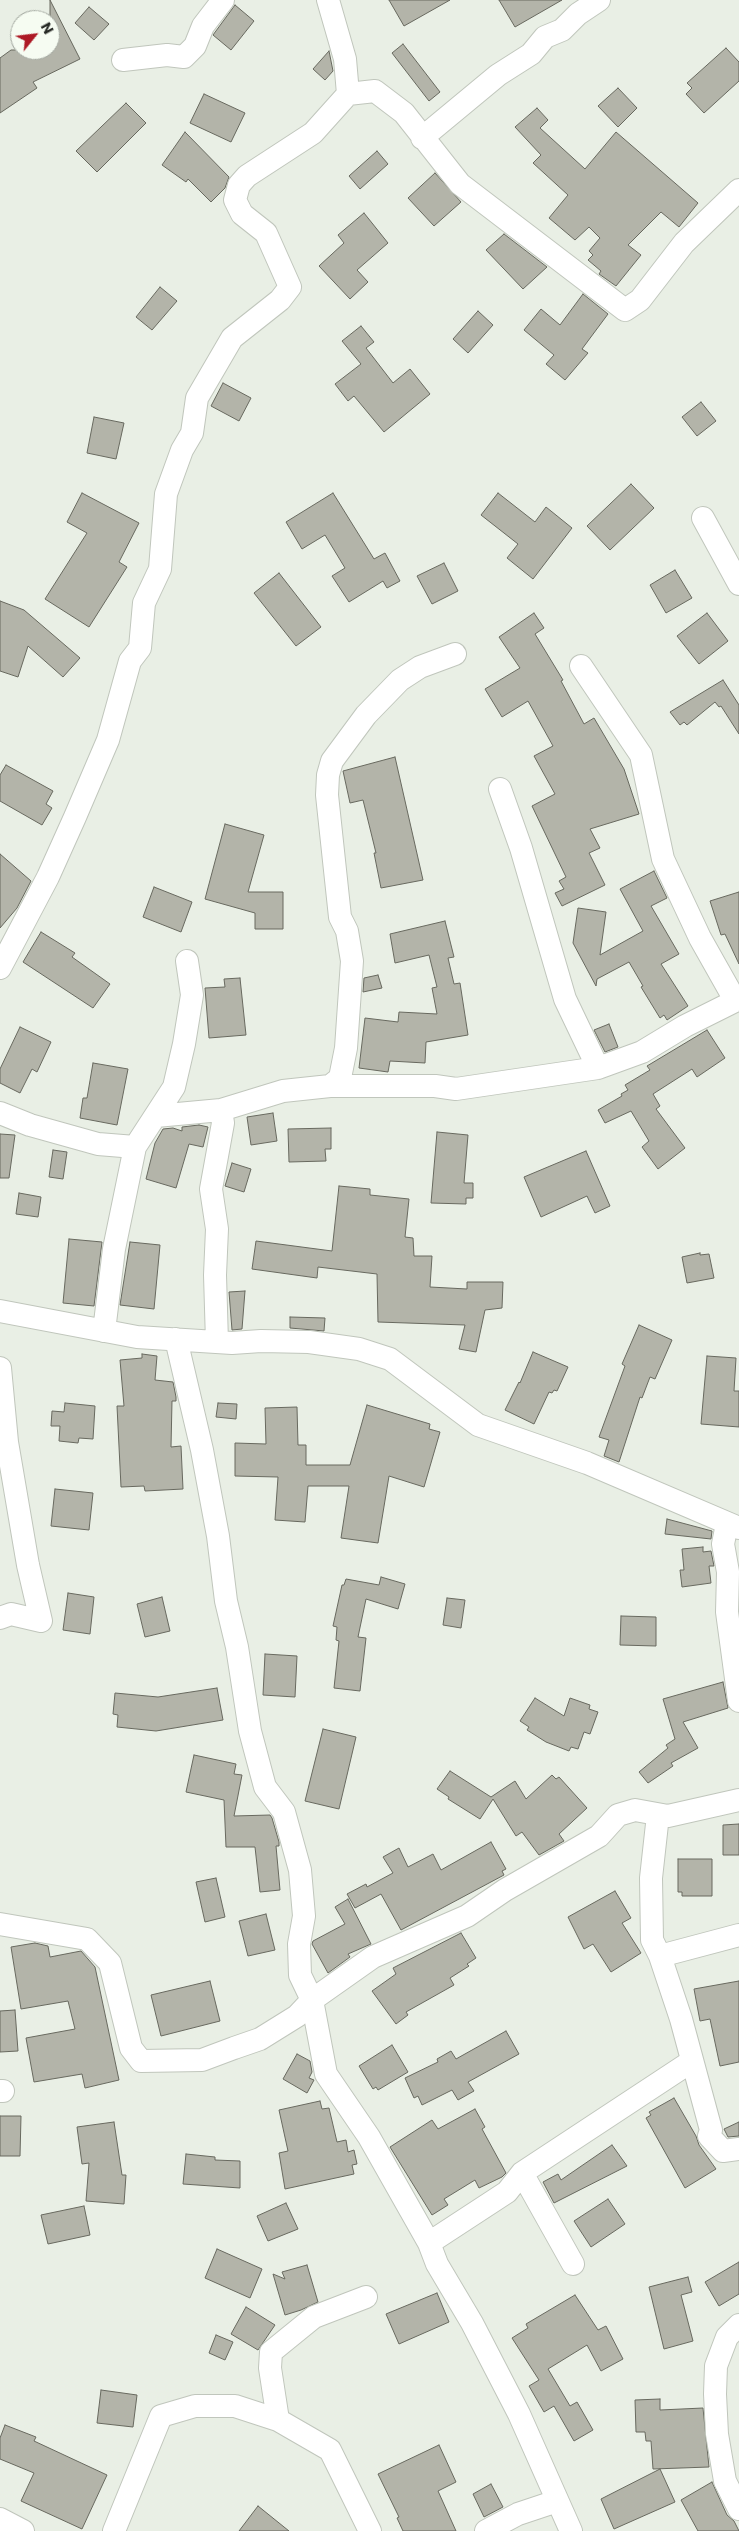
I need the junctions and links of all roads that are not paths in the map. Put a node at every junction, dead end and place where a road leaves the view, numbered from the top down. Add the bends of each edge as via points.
1 (223, 0) edge
2 (328, 0) edge
3 (599, 0) edge
4 (123, 60) dead end
5 (348, 94) junction
6 (422, 138) junction
7 (739, 190) edge
8 (703, 518) dead end
9 (739, 584) edge
10 (455, 654) dead end
11 (581, 666) dead end
12 (500, 789) dead end
13 (187, 961) dead end
14 (0, 968) edge
15 (737, 999) edge
16 (598, 1068) junction
17 (330, 1086) junction
18 (221, 1110) junction
19 (0, 1113) edge
20 (156, 1116) junction
21 (135, 1147) junction
22 (0, 1311) edge
23 (104, 1331) junction
24 (176, 1339) junction
25 (217, 1342) junction
26 (0, 1368) edge
27 (733, 1526) edge
28 (0, 1618) edge
29 (739, 1701) edge
30 (739, 1800) edge
31 (658, 1814) junction
32 (0, 1924) edge
33 (739, 1935) edge
34 (660, 1956) junction
35 (312, 2000) junction
36 (692, 2061) junction
37 (739, 2149) edge
38 (522, 2173) junction
39 (429, 2242) junction
40 (573, 2264) dead end
41 (366, 2297) dead end
42 (739, 2325) edge
43 (278, 2420) junction
44 (557, 2501) junction
45 (739, 2509) edge
46 (0, 2519) edge
47 (23, 2531) edge
48 (114, 2531) edge
49 (370, 2531) edge
50 (486, 2531) edge
51 (571, 2531) edge

1 - 4 street via 203,26 195,46 184,57 167,55
2 - 5 street via 345,58
3 - 6 street via 562,30 545,37 531,54 498,75
5 - 6 street via 375,91 404,113
5 - 14 street via 313,134 247,176 239,185 235,200 242,214 266,233 290,287 280,300 232,338 196,398 192,433 182,450 166,494 160,568 144,603 140,648 130,661 108,740 75,817 48,877
6 - 7 street via 460,184 626,310 640,300 684,243
8 - 9 street
10 - 17 street via 420,666 400,680 344,742 330,768 327,795 335,875 340,917 347,932 352,961 346,1048 340,1078
11 - 15 street via 640,756 663,858 700,938
12 - 16 street via 521,848 565,999
13 - 20 street via 192,995 184,1044 174,1087
15 - 16 street via 642,1052
16 - 17 street via 456,1089
17 - 18 street via 283,1092
18 - 20 street
18 - 25 street via 223,1123 211,1189 217,1229 214,1275
19 - 21 street via 98,1144
20 - 21 street
21 - 23 street via 114,1249
22 - 23 street
23 - 24 street
24 - 25 street
24 - 35 street via 202,1450 250,1731 265,1787 284,1812 300,1870 304,1916 299,1944 300,1975
25 - 27 street via 309,1342 359,1349 390,1359 478,1425 588,1462
26 - 28 street via 9,1451 41,1621 11,1614
27 - 29 street via 723,1544 728,1572 727,1612
30 - 31 street via 668,1816
31 - 34 street via 651,1895 652,1940
31 - 35 street via 635,1810 618,1815 599,1836 505,1890 467,1916 372,1957
32 - 35 street via 87,1939 110,1963 131,2048 141,2061 202,2060 260,2039 297,2016
33 - 34 street
34 - 36 street
35 - 39 street via 326,2074 369,2137
36 - 37 street via 711,2130 709,2136 723,2151
36 - 38 street
38 - 39 street via 507,2192
38 - 40 street
39 - 44 street via 437,2264 519,2414
41 - 43 street via 314,2317 271,2352 270,2368
42 - 45 street via 727,2337 716,2366 715,2394 717,2434 725,2481
43 - 48 street via 235,2406 195,2406 160,2416
43 - 49 street via 330,2450
44 - 50 street via 518,2514
44 - 51 street
46 - 47 street

